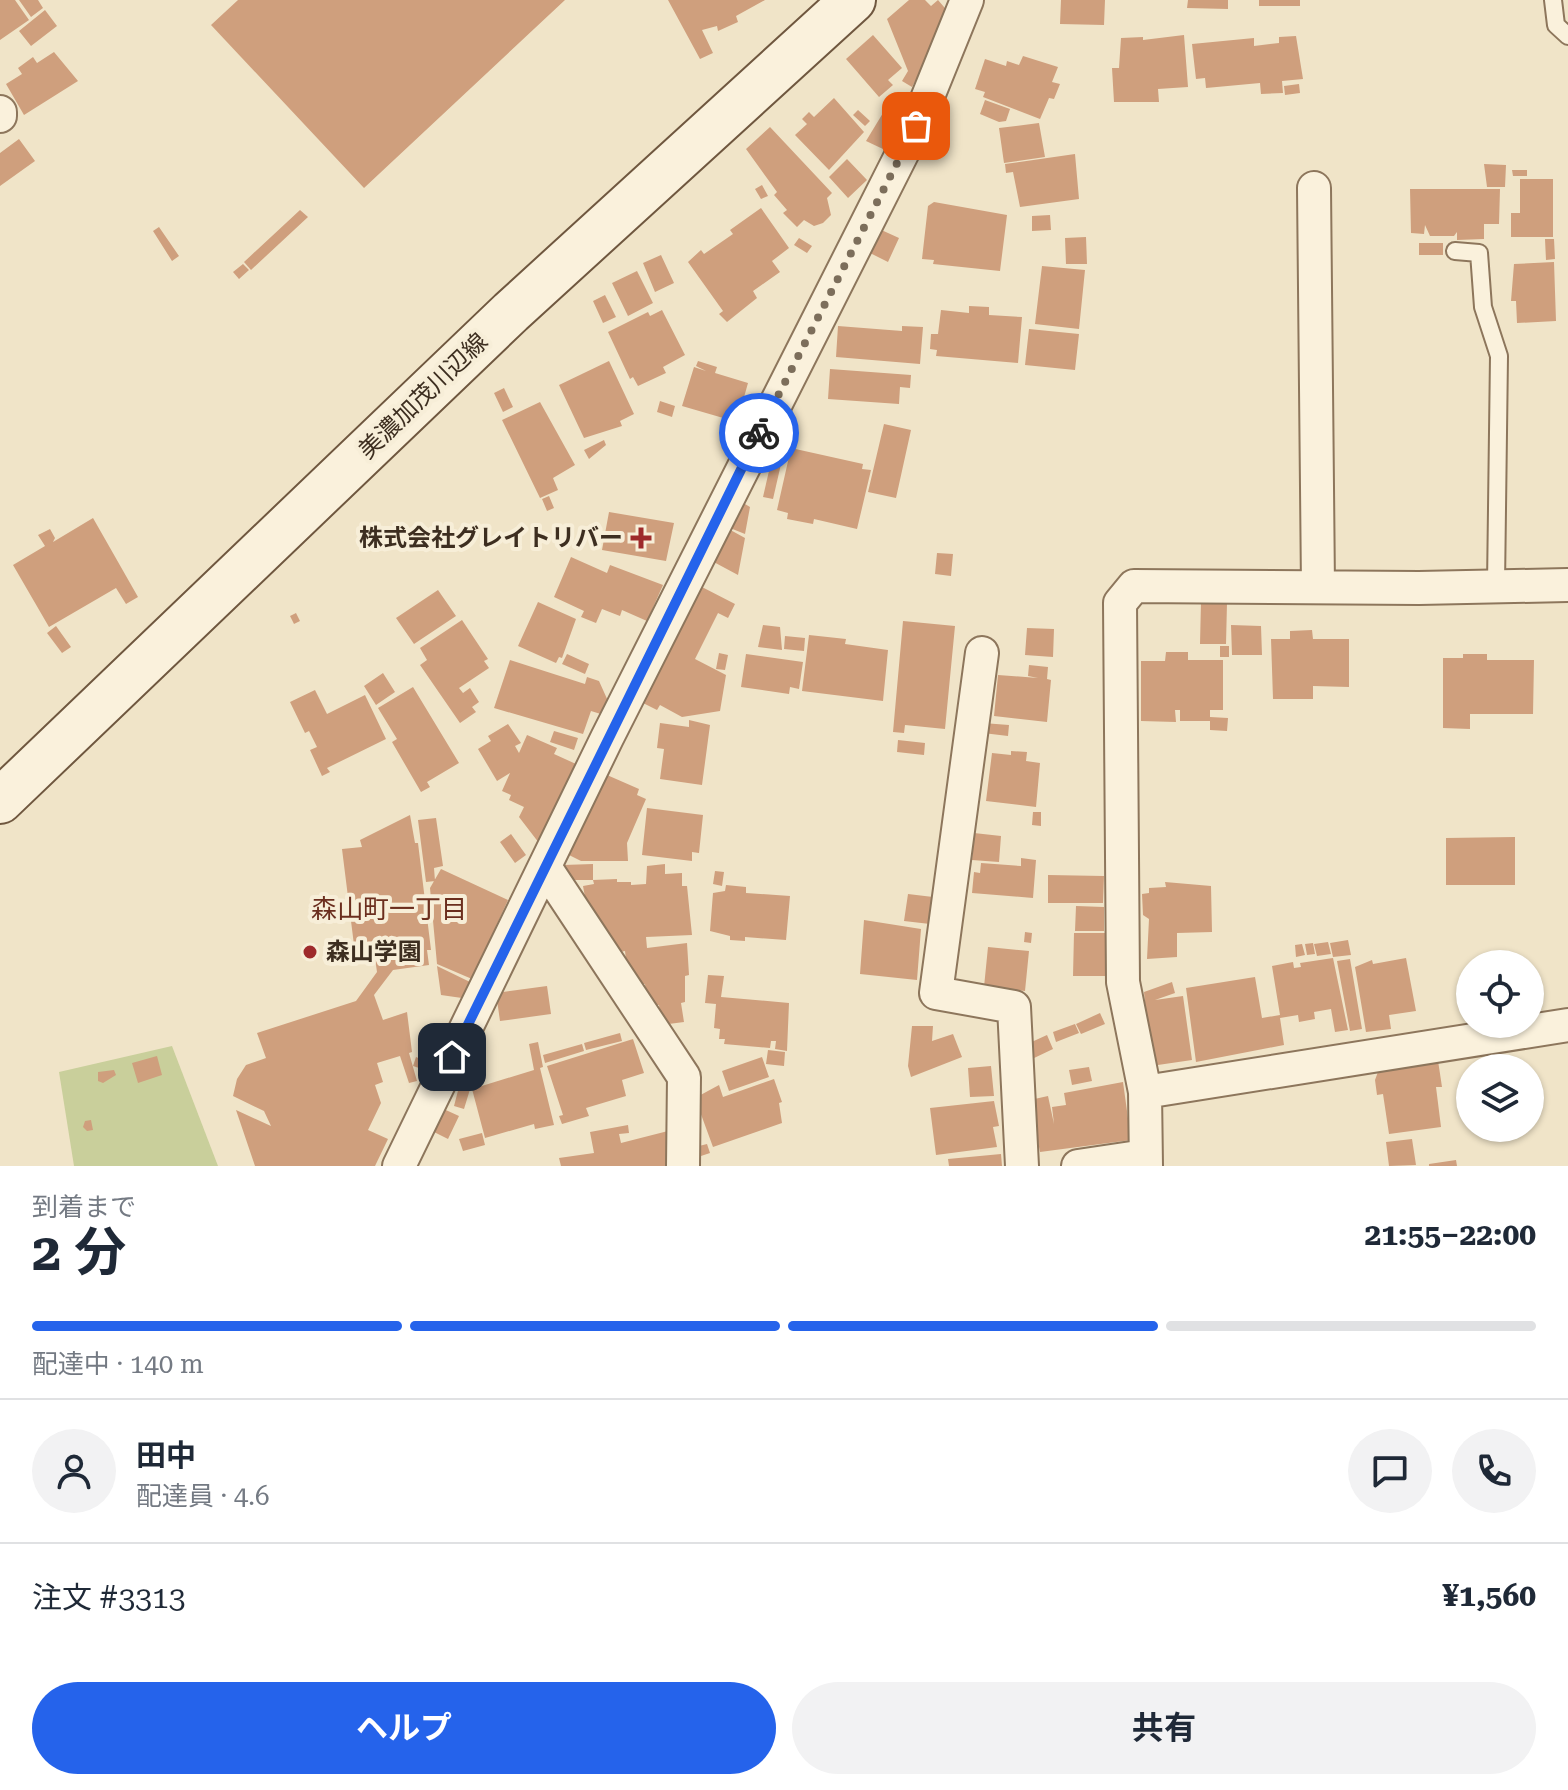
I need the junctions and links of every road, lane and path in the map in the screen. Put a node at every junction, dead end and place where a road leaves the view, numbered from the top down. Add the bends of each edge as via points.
1 (853, 0) edge
2 (967, 0) edge
3 (1553, 0) edge
4 (1568, 36) edge
5 (1314, 188) dead end
6 (1455, 251) dead end
7 (1496, 585) junction
8 (1568, 585) edge
9 (1318, 587) junction
10 (982, 653) dead end
11 (0, 801) edge
12 (545, 867) junction
13 (1568, 1025) edge
14 (1145, 1092) junction
15 (1146, 1161) edge
16 (399, 1166) edge
17 (683, 1166) edge
18 (1022, 1166) edge
19 (1078, 1166) edge

1 - 11 main road, 美濃加茂川辺線 via 511,312
2 - 12 street via 916,126
3 - 4 lane via 1556,25
5 - 9 street
6 - 7 lane via 1479,253 1483,307 1499,356
7 - 8 street
7 - 9 street
9 - 14 street via 1134,586 1120,603 1123,982
10 - 18 street via 936,993 1014,1007
12 - 16 street
12 - 17 street via 684,1077
13 - 14 street
14 - 15 street
15 - 19 street

